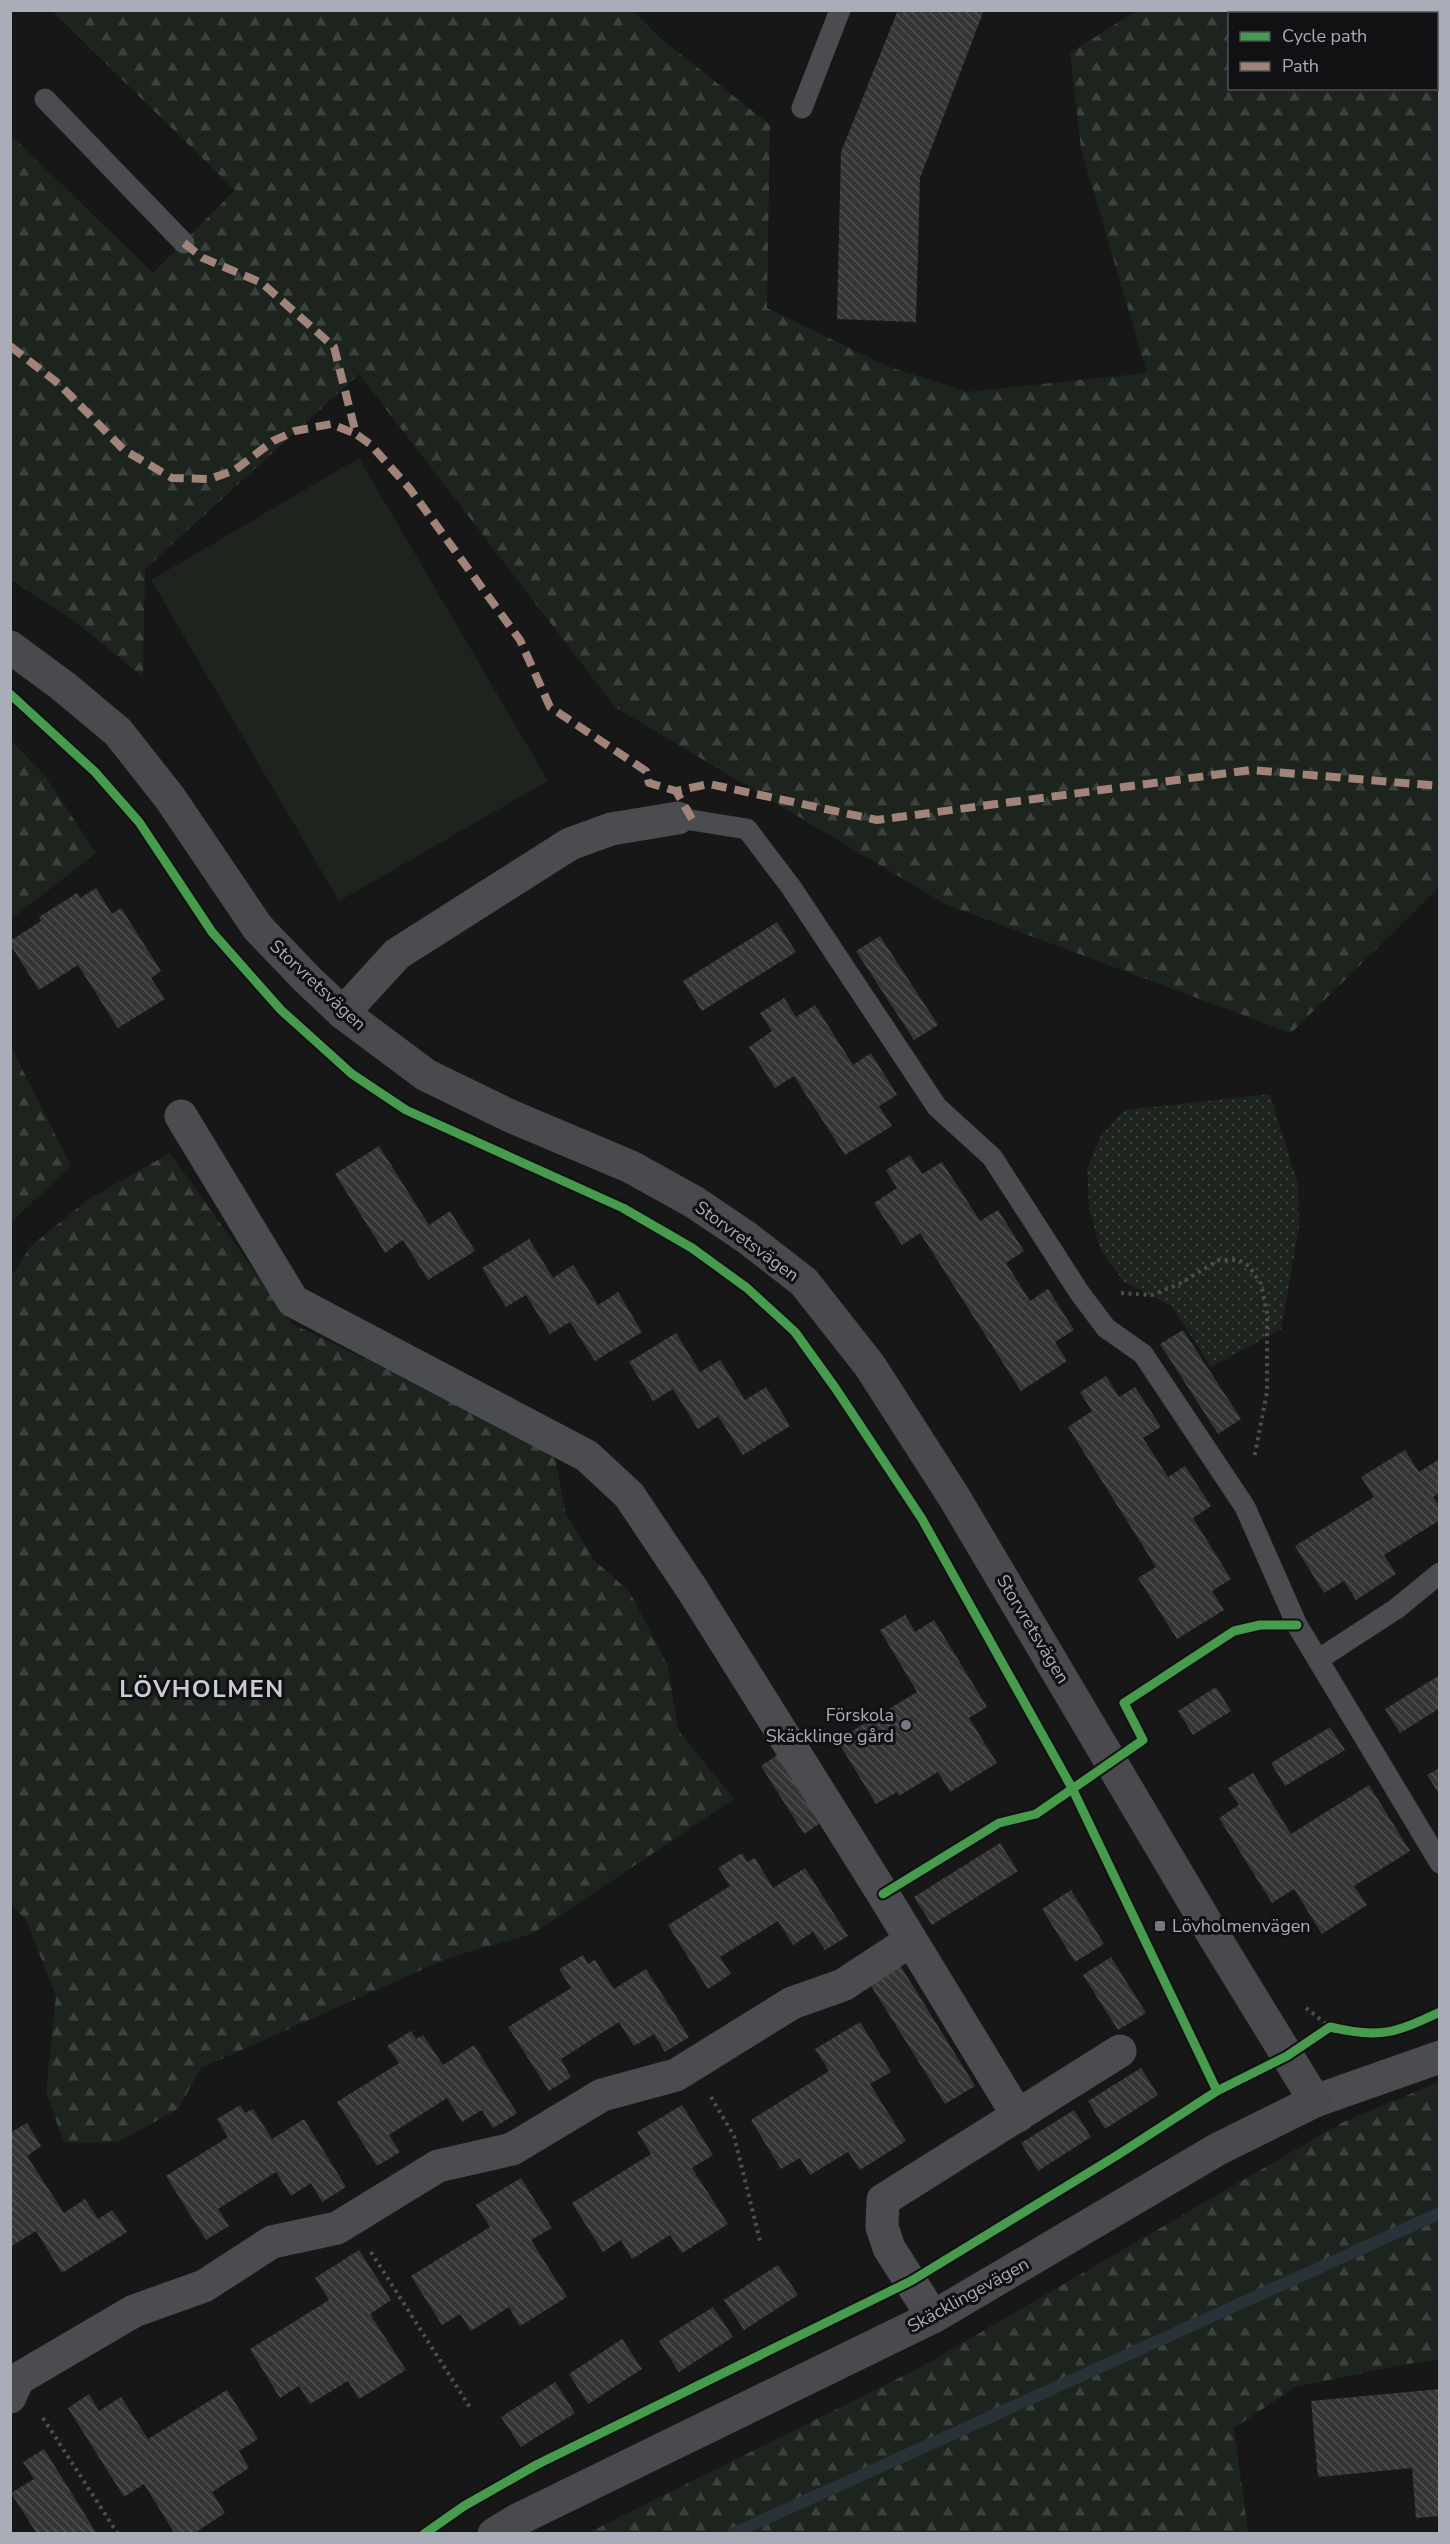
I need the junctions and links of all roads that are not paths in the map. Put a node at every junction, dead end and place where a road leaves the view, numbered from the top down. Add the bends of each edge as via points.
1 (840, 10) edge
2 (45, 99) dead end
3 (802, 108) dead end
4 (184, 243) dead end
5 (10, 647) edge
6 (678, 818) joint
7 (343, 1013) junction
8 (180, 1116) dead end
9 (1440, 1573) edge
10 (1319, 1659) junction
11 (1440, 1863) edge
12 (910, 1941) junction
13 (1120, 2051) dead end
14 (1440, 2057) edge
15 (1315, 2101) junction
16 (1018, 2116) junction
17 (933, 2317) junction
18 (13, 2381) edge
19 (495, 2534) edge

1 - 3 lane
2 - 4 lane
5 - 7 street, Storvretsvägen via 118,732 170,798 258,928
6 - 7 street via 611,830 570,844 397,954
6 - 10 lane via 747,830 791,887 937,1107 992,1157 1106,1328 1143,1354 1245,1507 1297,1624
7 - 15 street, Storvretsvägen via 426,1075 631,1167 694,1202 746,1236 804,1282 870,1366 954,1497
8 - 12 street via 293,1301 587,1456 629,1495 692,1588
9 - 10 lane via 1396,1609
10 - 11 lane
12 - 16 street
12 - 18 street via 843,1985 792,2003 676,2075 602,2095 512,2149 438,2166 337,2228 272,2242 204,2286 134,2311
13 - 16 street
14 - 15 street, Skäcklingevägen
15 - 17 street, Skäcklingevägen via 1218,2149
16 - 17 street via 883,2200 882,2227 889,2248
17 - 19 street, Skäcklingevägen

